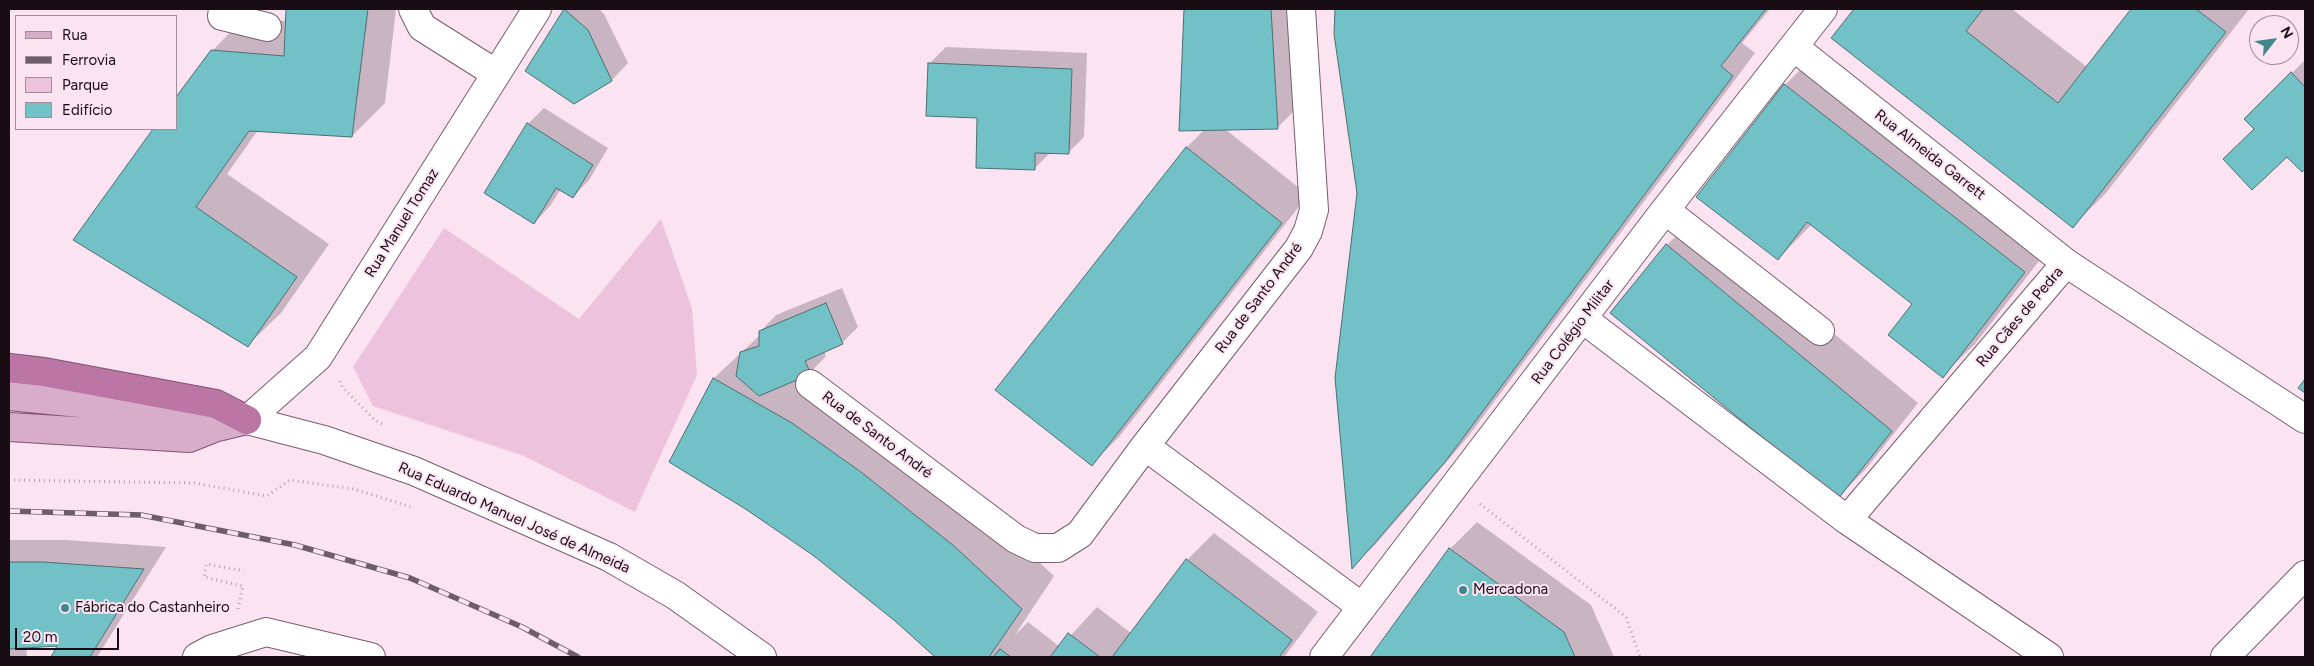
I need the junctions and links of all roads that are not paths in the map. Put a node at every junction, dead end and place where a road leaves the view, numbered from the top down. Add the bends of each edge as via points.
1 (222, 9) edge
2 (413, 9) edge
3 (537, 9) edge
4 (1301, 9) edge
5 (1823, 9) edge
6 (267, 27) dead end
7 (1794, 47) junction
8 (495, 73) junction
9 (1666, 210) junction
10 (2066, 263) junction
11 (1582, 319) junction
12 (1820, 331) dead end
13 (9, 368) edge
14 (810, 384) dead end
15 (9, 396) edge
16 (2305, 419) edge
17 (247, 420) junction
18 (9, 426) edge
19 (1145, 446) junction
20 (1847, 520) junction
21 (2305, 575) edge
22 (1362, 607) junction
23 (197, 657) edge
24 (371, 657) edge
25 (762, 657) edge
26 (1324, 657) edge
27 (2049, 657) edge
28 (2225, 657) edge

1 - 6 street via 222,16
2 - 8 street via 422,27
3 - 8 street, Rua Manuel Tomaz
4 - 19 street, Rua de Santo André via 1314,210 1308,231 1299,248
5 - 7 street, Rua Colégio Militar
7 - 9 street, Rua Colégio Militar
7 - 10 street, Rua Almeida Garrett
8 - 17 street, Rua Manuel Tomaz via 318,357
9 - 11 street, Rua Colégio Militar
9 - 12 street
10 - 16 street, Rua Cães de Pedra
10 - 20 street, Rua Cães de Pedra
11 - 20 street
11 - 22 street, Rua Colégio Militar
13 - 17 highway via 216,404
14 - 19 street, Rua de Santo André via 1016,539 1035,548 1058,548 1080,534
15 - 17 main road
17 - 18 main road via 189,438
17 - 25 street, Rua Eduardo Manuel José de Almeida via 324,440 414,471 608,557 675,595
19 - 22 street
20 - 27 street
21 - 28 street
22 - 26 street, Rua Colégio Militar
23 - 24 street via 266,632

